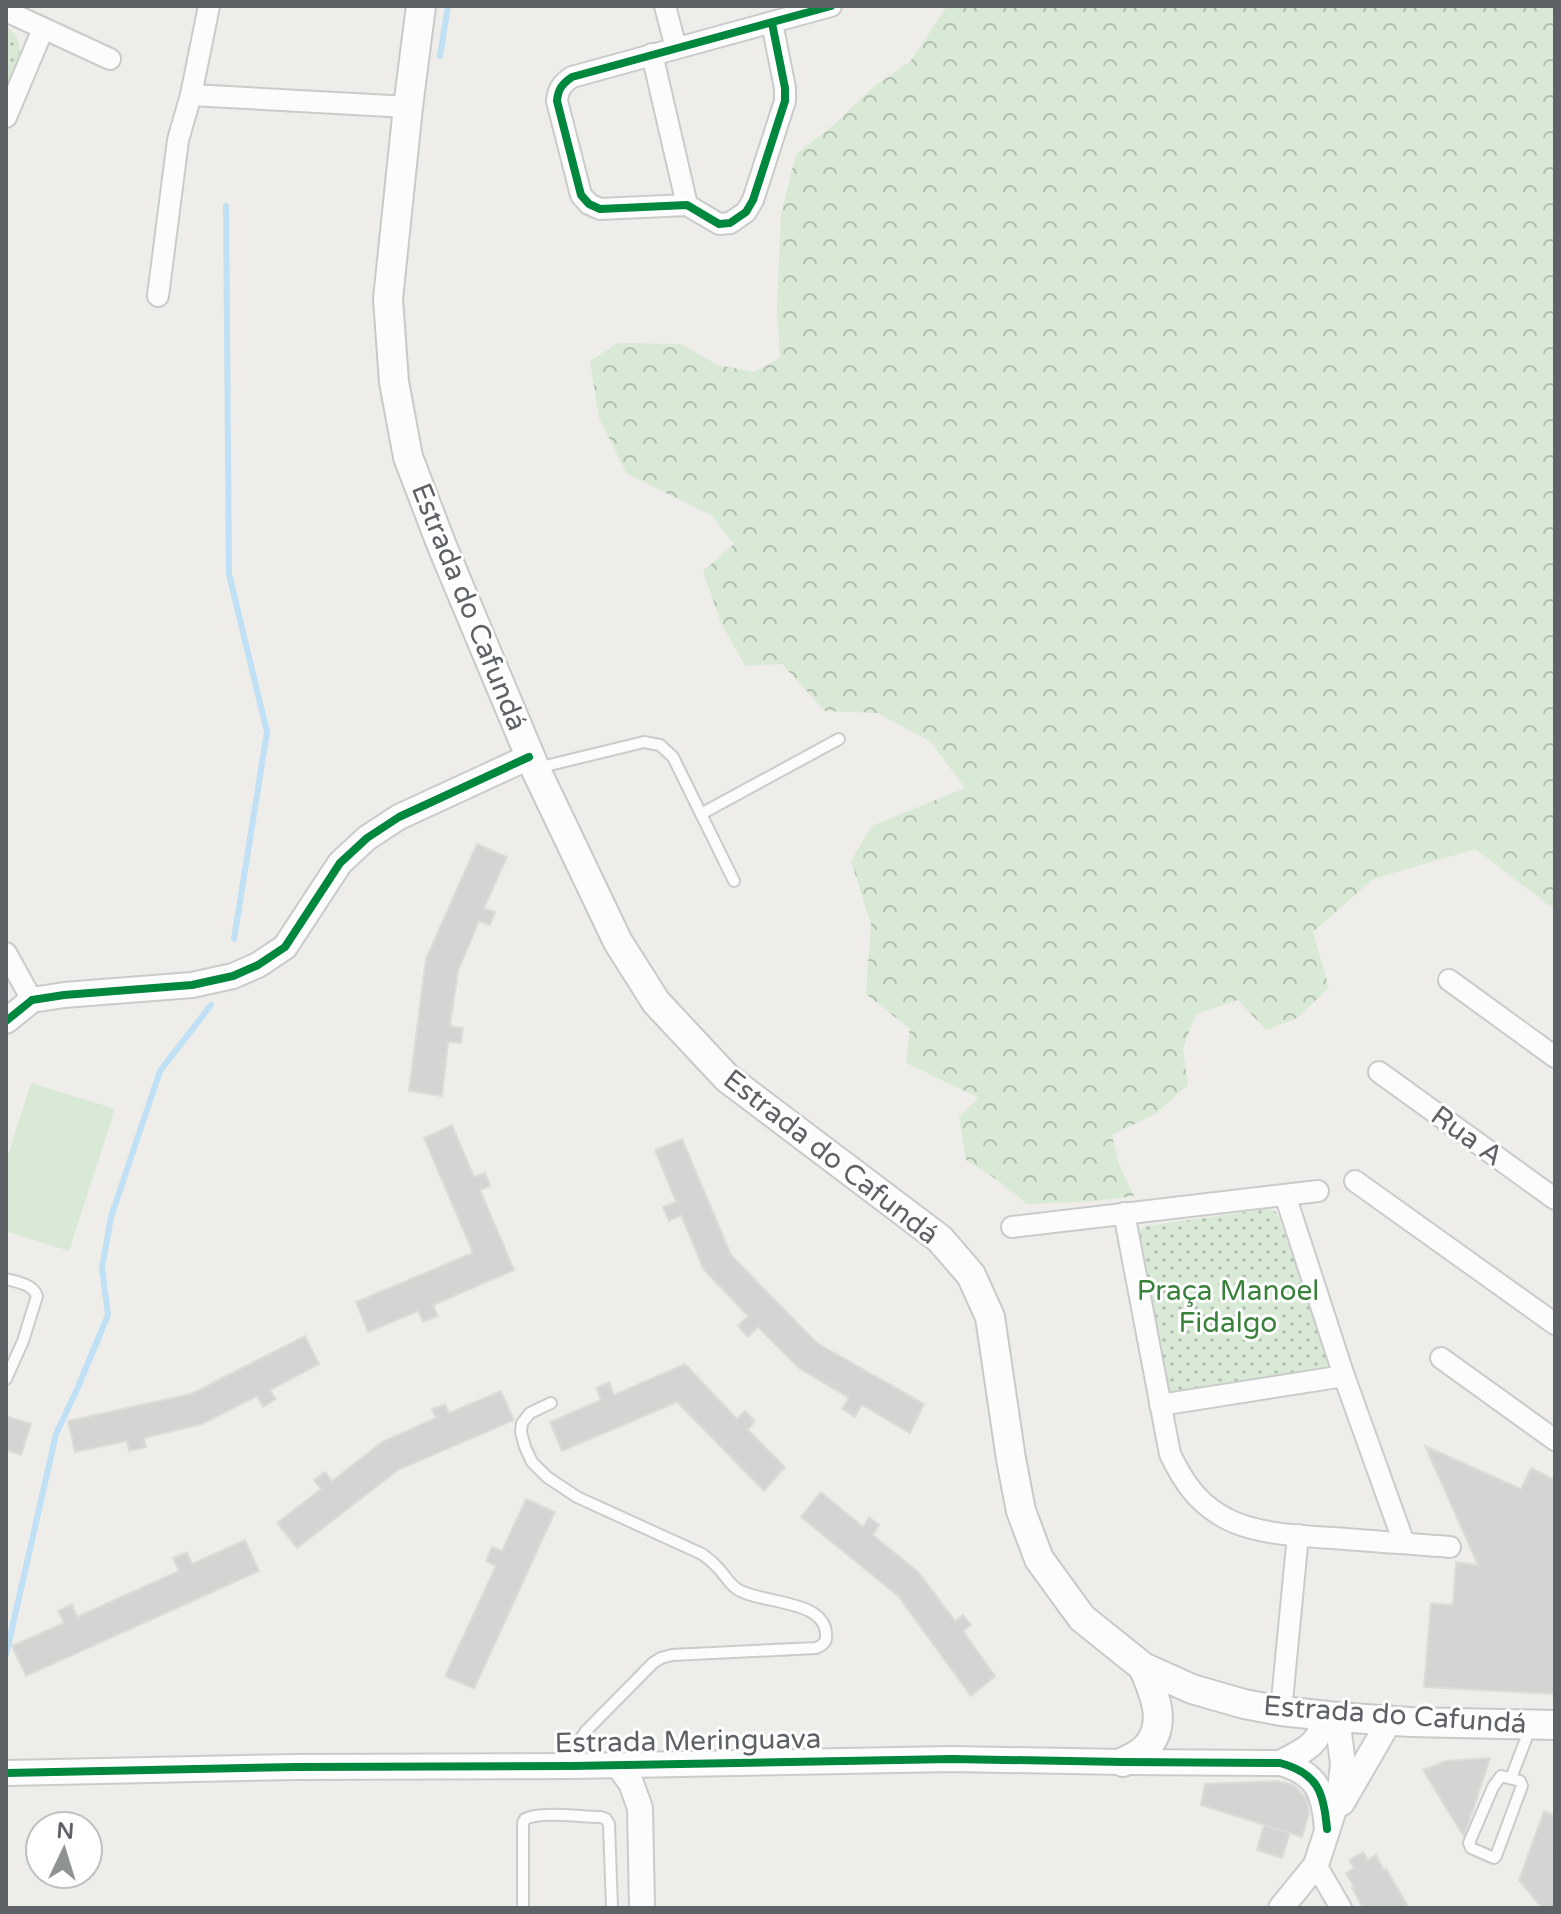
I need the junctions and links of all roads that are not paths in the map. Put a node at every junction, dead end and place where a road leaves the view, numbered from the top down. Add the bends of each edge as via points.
1 (209, 6) edge
2 (421, 6) edge
3 (665, 6) edge
4 (831, 6) edge
5 (6, 11) edge
6 (772, 23) junction
7 (43, 29) junction
8 (676, 48) junction
9 (652, 54) junction
10 (110, 59) dead end
11 (191, 95) junction
12 (408, 107) junction
13 (6, 117) edge
14 (687, 205) junction
15 (158, 296) dead end
16 (839, 739) dead end
17 (532, 763) junction
18 (701, 814) junction
19 (734, 881) dead end
20 (6, 953) edge
21 (1449, 980) dead end
22 (32, 1000) junction
23 (6, 1021) edge
24 (1555, 1057) edge
25 (1379, 1072) dead end
26 (1355, 1181) dead end
27 (1318, 1191) dead end
28 (1285, 1195) junction
29 (1555, 1199) edge
30 (1124, 1213) junction
31 (1012, 1227) dead end
32 (6, 1279) edge
33 (1555, 1324) edge
34 (1441, 1358) dead end
35 (1344, 1376) junction
36 (6, 1379) edge
37 (551, 1403) dead end
38 (1160, 1405) junction
39 (1555, 1440) edge
40 (1298, 1535) junction
41 (1404, 1543) junction
42 (1450, 1547) dead end
43 (1143, 1667) junction
44 (1281, 1711) junction
45 (1332, 1717) junction
46 (1390, 1720) junction
47 (1543, 1725) edge
48 (1123, 1762) junction
49 (1280, 1763) junction
50 (667, 1764) junction
51 (618, 1765) junction
52 (571, 1766) junction
53 (6, 1773) edge
54 (1511, 1778) junction
55 (640, 1808) junction
56 (1327, 1829) junction
57 (1316, 1865) junction
58 (523, 1908) edge
59 (612, 1908) edge
60 (642, 1908) edge
61 (1281, 1908) edge
62 (1341, 1908) edge

1 - 11 street
2 - 12 main road, Estrada do Cafundá
3 - 8 street
4 - 6 street
5 - 7 street
6 - 8 street
6 - 14 street via 785,101 753,200 746,212 719,224
7 - 10 street
7 - 13 street
8 - 9 street
9 - 14 street
9 - 14 street via 572,77 562,84 557,101 581,195 589,204 600,209
11 - 12 street
11 - 15 street via 178,140
12 - 17 main road, Estrada do Cafundá via 388,299 394,382 408,457
16 - 18 lane
17 - 18 lane via 644,742 660,745 673,757
17 - 22 street via 399,817 367,838 340,863 285,947 258,965 192,985
17 - 43 main road, Estrada do Cafundá via 618,942 656,1002 727,1078 940,1239 971,1275 990,1317 1021,1511 1039,1559 1082,1618
18 - 19 lane
20 - 22 street
21 - 24 street
22 - 23 street
25 - 29 street, Rua A
26 - 33 street
27 - 28 street
28 - 30 street
28 - 35 street
30 - 31 street
30 - 38 street
32 - 36 lane via 30,1287 37,1296
34 - 39 street
35 - 38 street
35 - 41 street
37 - 52 lane via 530,1413 521,1432 532,1462 547,1477 577,1497 702,1554 739,1590 808,1610 824,1624 826,1634 816,1648 661,1658 586,1731
38 - 40 street via 1170,1454 1201,1501 1248,1527
40 - 41 street
40 - 44 street
41 - 42 street
43 - 44 main road, Estrada do Cafundá via 1192,1689
43 - 48 main road via 1157,1699 1158,1720 1153,1739
44 - 45 main road, Estrada do Cafundá
45 - 46 main road, Estrada do Cafundá
45 - 49 street via 1309,1748
45 - 56 street via 1343,1764
46 - 47 main road, Estrada do Cafundá
46 - 56 street
47 - 54 lane
48 - 49 street, Estrada Meringuava
48 - 50 street, Estrada Meringuava
49 - 56 street via 1298,1768 1319,1790
50 - 51 street, Estrada Meringuava
50 - 55 street
51 - 52 street, Estrada Meringuava
51 - 55 street
52 - 53 street, Estrada Meringuava
54 - 54 lane via 1499,1778 1469,1843 1494,1858 1522,1786
55 - 60 street
56 - 57 street
57 - 61 street
57 - 62 street
58 - 59 lane via 523,1823 528,1817 564,1816 601,1817 609,1824

